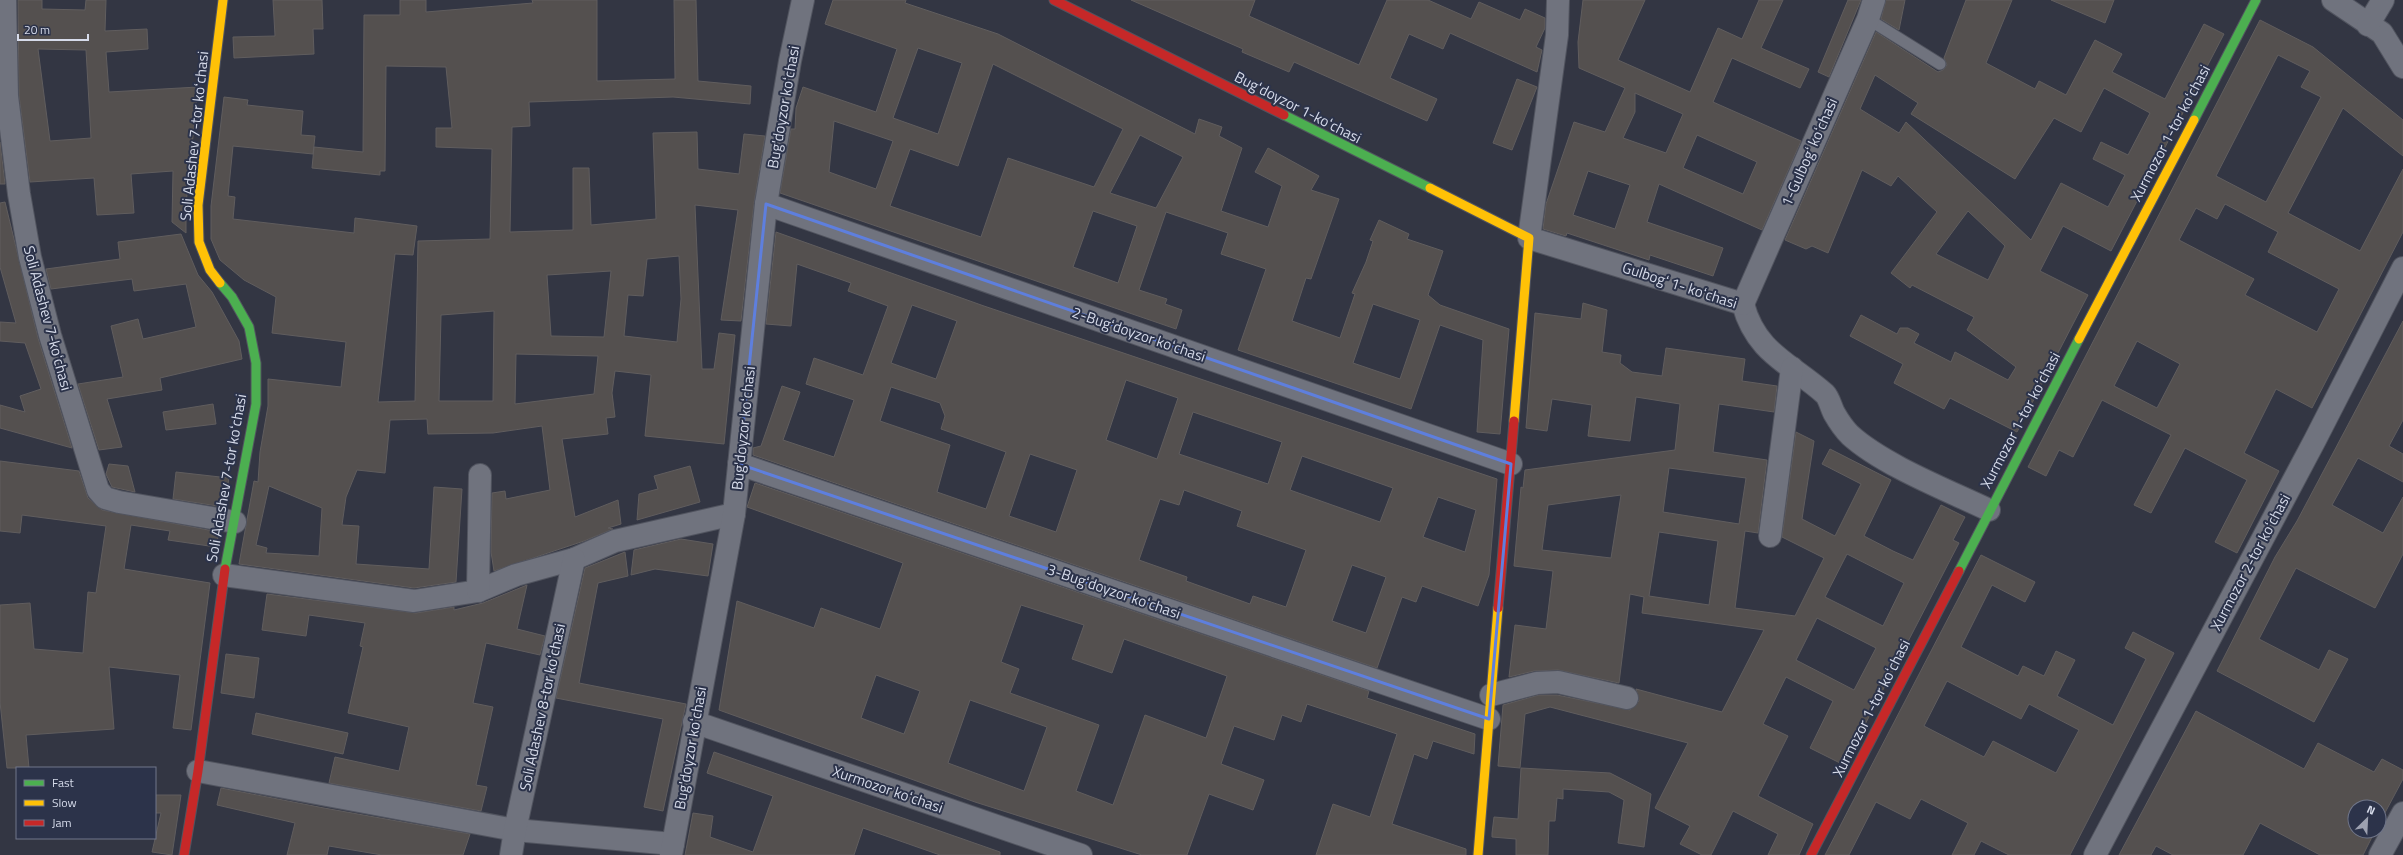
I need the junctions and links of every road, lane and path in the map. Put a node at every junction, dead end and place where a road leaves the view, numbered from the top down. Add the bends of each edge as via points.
1 (5, 0) edge
2 (223, 0) edge
3 (803, 0) edge
4 (1054, 0) edge
5 (1558, 0) edge
6 (2256, 0) edge
7 (2333, 0) edge
8 (1871, 9) edge
9 (2375, 13) edge
10 (1940, 64) dead end
11 (2403, 67) edge
12 (766, 204) junction
13 (1529, 238) junction
14 (2403, 268) edge
15 (1743, 304) junction
16 (1792, 368) junction
17 (739, 464) junction
18 (1511, 464) junction
19 (480, 475) dead end
20 (1989, 510) junction
21 (734, 514) junction
22 (235, 522) junction
23 (1770, 536) dead end
24 (574, 559) junction
25 (224, 575) junction
26 (478, 591) junction
27 (1491, 695) junction
28 (1627, 698) dead end
29 (1489, 719) junction
30 (694, 722) junction
31 (198, 771) junction
32 (2403, 813) edge
33 (514, 830) junction
34 (672, 849) edge
35 (184, 855) edge
36 (511, 855) edge
37 (1081, 855) edge
38 (1478, 855) edge
39 (1811, 855) edge
40 (2095, 855) edge
41 (2380, 855) edge

1 - 22 street, Soli Adashev 7-koʻchasi via 7,96 30,257 50,335 98,490 105,498 119,502
2 - 22 street, Soli Adashev 7-tor koʻchasi via 198,205 199,242 210,270 232,297 249,327 256,363 256,404
3 - 12 street, Bug'doyzor koʻchasi
4 - 13 street, Bugʻdoyzor 1-koʻchasi
5 - 13 street via 1557,35
6 - 20 street, Xurmozor 1-tor koʻchasi
7 - 9 street
8 - 10 lane
8 - 15 street, 1-Gulbogʻ koʻchasi
9 - 11 street via 2393,53
12 - 17 street, Bug'doyzor koʻchasi
12 - 18 street, 2-Bugʻdoyzor koʻchasi
13 - 15 street, Gulbogʻ 1- koʻchasi
13 - 18 street
14 - 40 street, Xurmozor 2-tor koʻchasi
15 - 16 street, Gulbogʻ 1- koʻchasi via 1755,336
16 - 20 street, Gulbogʻ 1- koʻchasi via 1826,395 1834,413 1848,433 1869,451
16 - 23 street
17 - 21 street, Bug'doyzor koʻchasi
17 - 29 street, 3-Bugʻdoyzor koʻchasi
18 - 27 street
19 - 26 street
20 - 39 street, Xurmozor 1-tor koʻchasi
21 - 24 street via 614,541
21 - 30 street, Bug'doyzor koʻchasi
22 - 25 street, Soli Adashev 7-tor koʻchasi
24 - 26 street via 516,575
24 - 33 street, Soli Adashev 8-tor koʻchasi
25 - 26 street via 414,601
25 - 31 street, Soli Adashev 7-tor koʻchasi
27 - 28 street via 1538,683 1558,682
27 - 29 street
29 - 38 street
30 - 34 street, Bug'doyzor koʻchasi
30 - 37 street, Xurmozor koʻchasi
31 - 33 street
31 - 35 street, Soli Adashev 7-tor koʻchasi
32 - 41 street
33 - 34 street
33 - 36 street, Soli Adashev 8-tor koʻchasi

